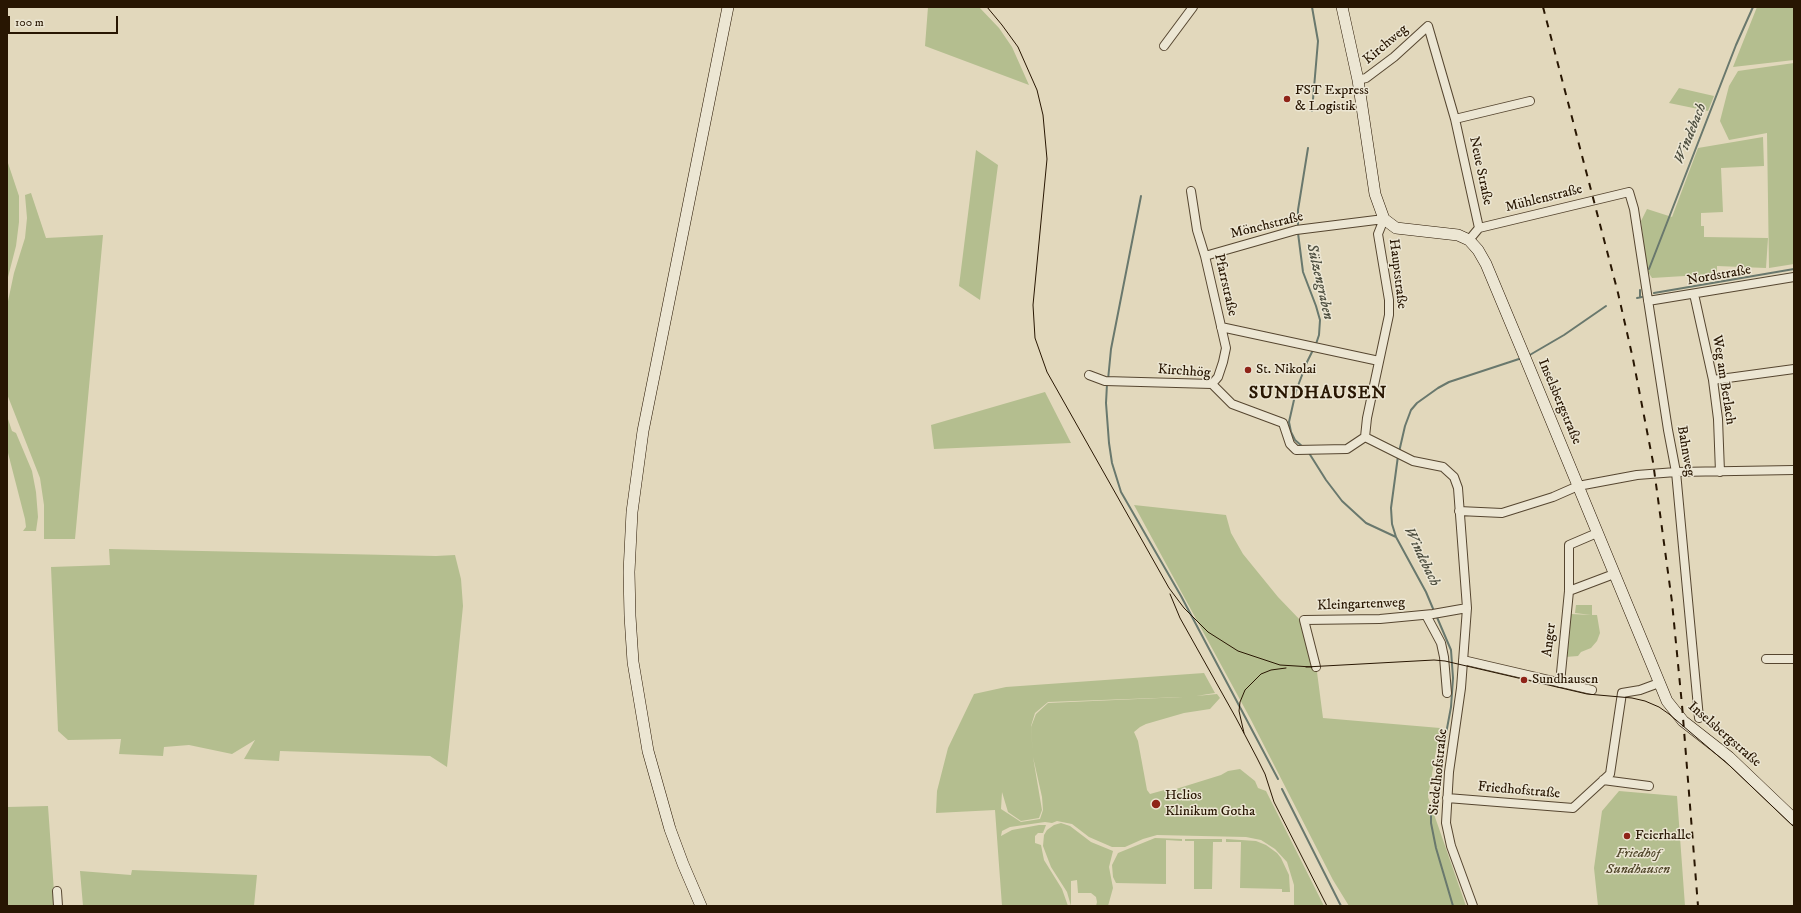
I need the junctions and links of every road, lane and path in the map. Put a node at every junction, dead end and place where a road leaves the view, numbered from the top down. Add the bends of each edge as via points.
1 (728, 7) edge
2 (1193, 7) edge
3 (1342, 7) edge
4 (1428, 26) joint
5 (1164, 46) dead end
6 (1358, 80) junction
7 (1530, 101) dead end
8 (1455, 119) junction
9 (1190, 191) dead end
10 (1629, 192) joint
11 (1384, 219) junction
12 (1479, 228) junction
13 (1469, 240) junction
14 (1205, 256) junction
15 (1794, 277) edge
16 (1694, 294) junction
17 (1648, 301) junction
18 (1221, 327) junction
19 (1379, 360) junction
20 (1794, 369) edge
21 (1089, 375) dead end
22 (1713, 380) junction
23 (1212, 384) junction
24 (1365, 437) junction
25 (1794, 470) edge
26 (1676, 472) junction
27 (1720, 472) junction
28 (1578, 486) junction
29 (1459, 511) junction
30 (1597, 533) junction
31 (1614, 574) junction
32 (1569, 590) junction
33 (1467, 608) junction
34 (1433, 614) junction
35 (1766, 658) dead end
36 (1794, 659) edge
37 (1463, 660) junction
38 (1316, 667) dead end
39 (1560, 683) junction
40 (1659, 683) junction
41 (1592, 690) dead end
42 (1447, 693) dead end
43 (1699, 718) dead end
44 (1603, 780) junction
45 (1649, 786) dead end
46 (1447, 798) junction
47 (1794, 819) edge
48 (57, 891) dead end
49 (58, 906) edge
50 (701, 906) edge
51 (1473, 906) edge

1 - 50 street via 643,431 632,512 629,572 633,662 648,751 670,829
2 - 5 street
3 - 6 street
4 - 6 street, Kirchweg via 1394,57 1366,78
4 - 8 street, Neue Straße
6 - 11 street via 1375,194
7 - 8 street
8 - 12 street, Neue Straße
9 - 14 street, Pfarrstraße
10 - 12 street, Mühlenstraße
10 - 17 street, Bahnweg via 1634,209
11 - 13 street via 1396,228 1458,235
11 - 14 street, Mönchstraße via 1298,230
11 - 19 street, Hauptstraße via 1378,234 1389,300 1389,315
12 - 13 street
13 - 28 street, Inselsbergstraße via 1486,264
14 - 18 street, Pfarrstraße
15 - 16 street, Nordstraße
16 - 17 street, Nordstraße
16 - 22 street, Weg am Berlach
17 - 26 street, Bahnweg
18 - 19 street
18 - 23 street, Pfarrstraße via 1226,348 1218,377
19 - 24 street, Hauptstraße
20 - 22 street
21 - 23 street, Kirchhög via 1109,381
22 - 27 street, Weg am Berlach via 1718,419
23 - 24 street, Kirchhög via 1232,404 1283,423 1290,444 1296,450 1347,449
24 - 29 street via 1413,461 1443,467 1451,474 1458,488
25 - 27 street
26 - 27 street
26 - 28 street via 1636,475
26 - 43 street, Bahnweg
28 - 29 street via 1502,513
28 - 30 street, Inselsbergstraße
29 - 33 street, Siedelhofstraße
30 - 31 street, Inselsbergstraße
30 - 32 street, Anger via 1569,545
31 - 32 street
31 - 40 street, Inselsbergstraße
32 - 39 street, Anger
33 - 34 street, Kleingartenweg
33 - 37 street, Siedelhofstraße
34 - 38 street, Kleingartenweg via 1380,619 1304,620
34 - 42 street via 1444,657
35 - 36 street
37 - 39 street
37 - 46 street, Siedelhofstraße
39 - 41 street
40 - 44 street, Friedhofstraße via 1622,694 1610,774
40 - 47 street, Inselsbergstraße via 1667,701 1683,721 1729,757
44 - 45 street
44 - 46 street, Friedhofstraße via 1573,808
46 - 51 street, Siedelhofstraße via 1446,823 1451,846
48 - 49 street

